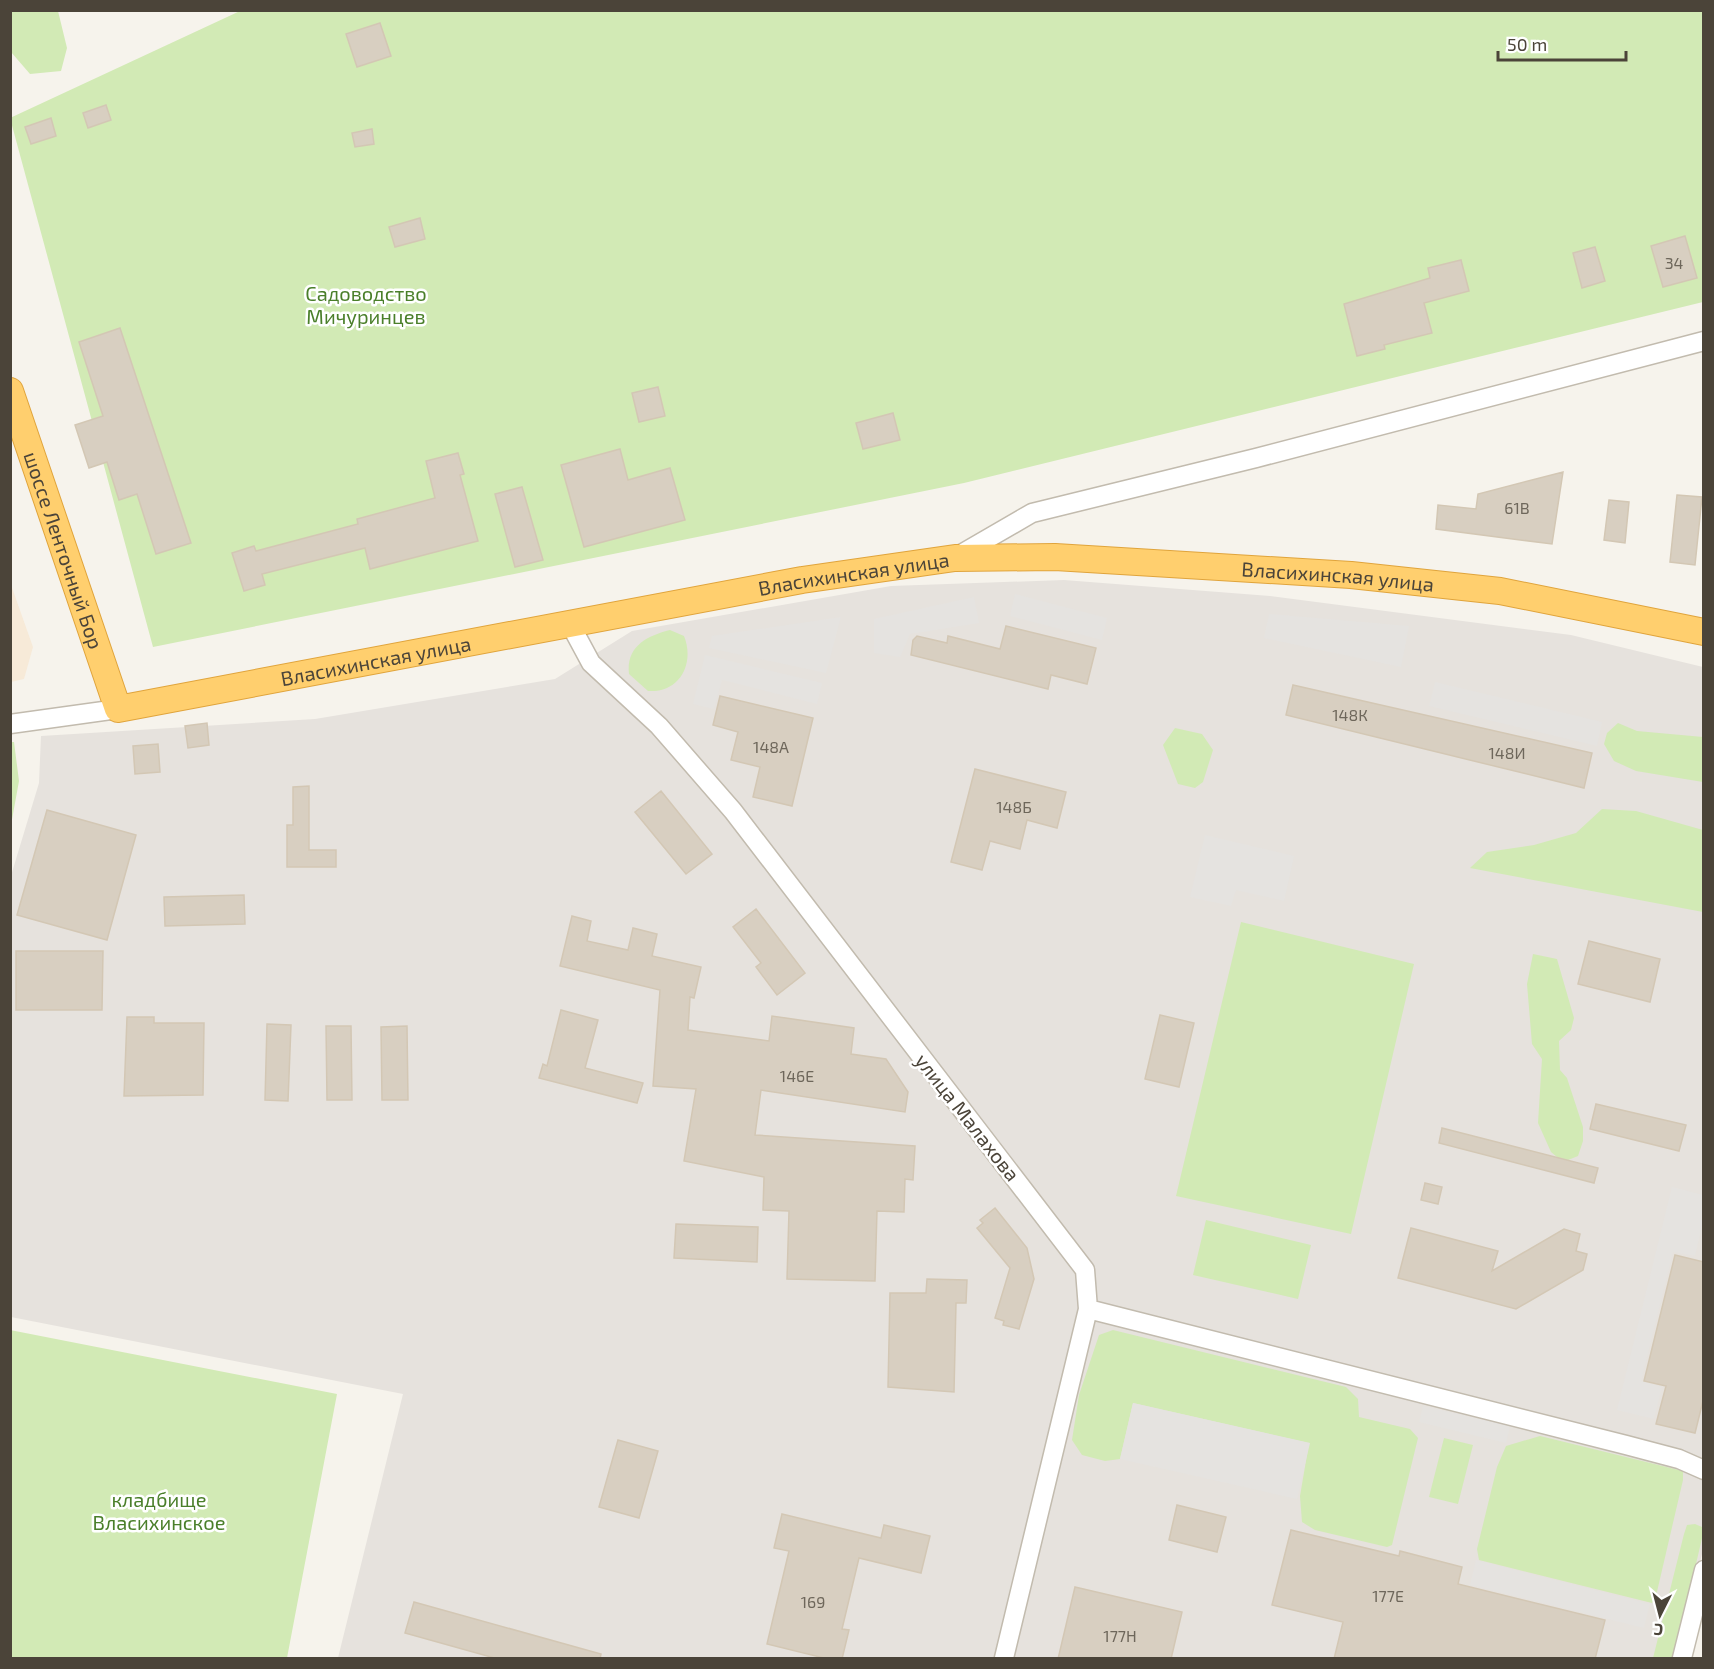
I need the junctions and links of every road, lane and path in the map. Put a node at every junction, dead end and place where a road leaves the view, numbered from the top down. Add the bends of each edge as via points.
1 (1704, 341) edge
2 (10, 391) edge
3 (955, 558) junction
4 (570, 624) junction
5 (1704, 632) edge
6 (118, 709) junction
7 (10, 723) edge
8 (1088, 1309) junction
9 (1704, 1470) edge
10 (1704, 1570) edge
11 (1004, 1659) edge
12 (1682, 1659) edge

1 - 3 street via 1032,513
2 - 6 highway, шоссе Ленточный Бор
3 - 4 highway, Власихинская улица via 802,580
3 - 5 highway, Власихинская улица via 1055,557 1351,575 1500,591
4 - 6 highway, Власихинская улица
4 - 8 street, улица Малахова via 591,663 659,726 733,810 1066,1242 1085,1270
6 - 7 street, Власихинская улица
8 - 9 street via 1626,1445
8 - 11 street, улица Малахова
10 - 12 street

